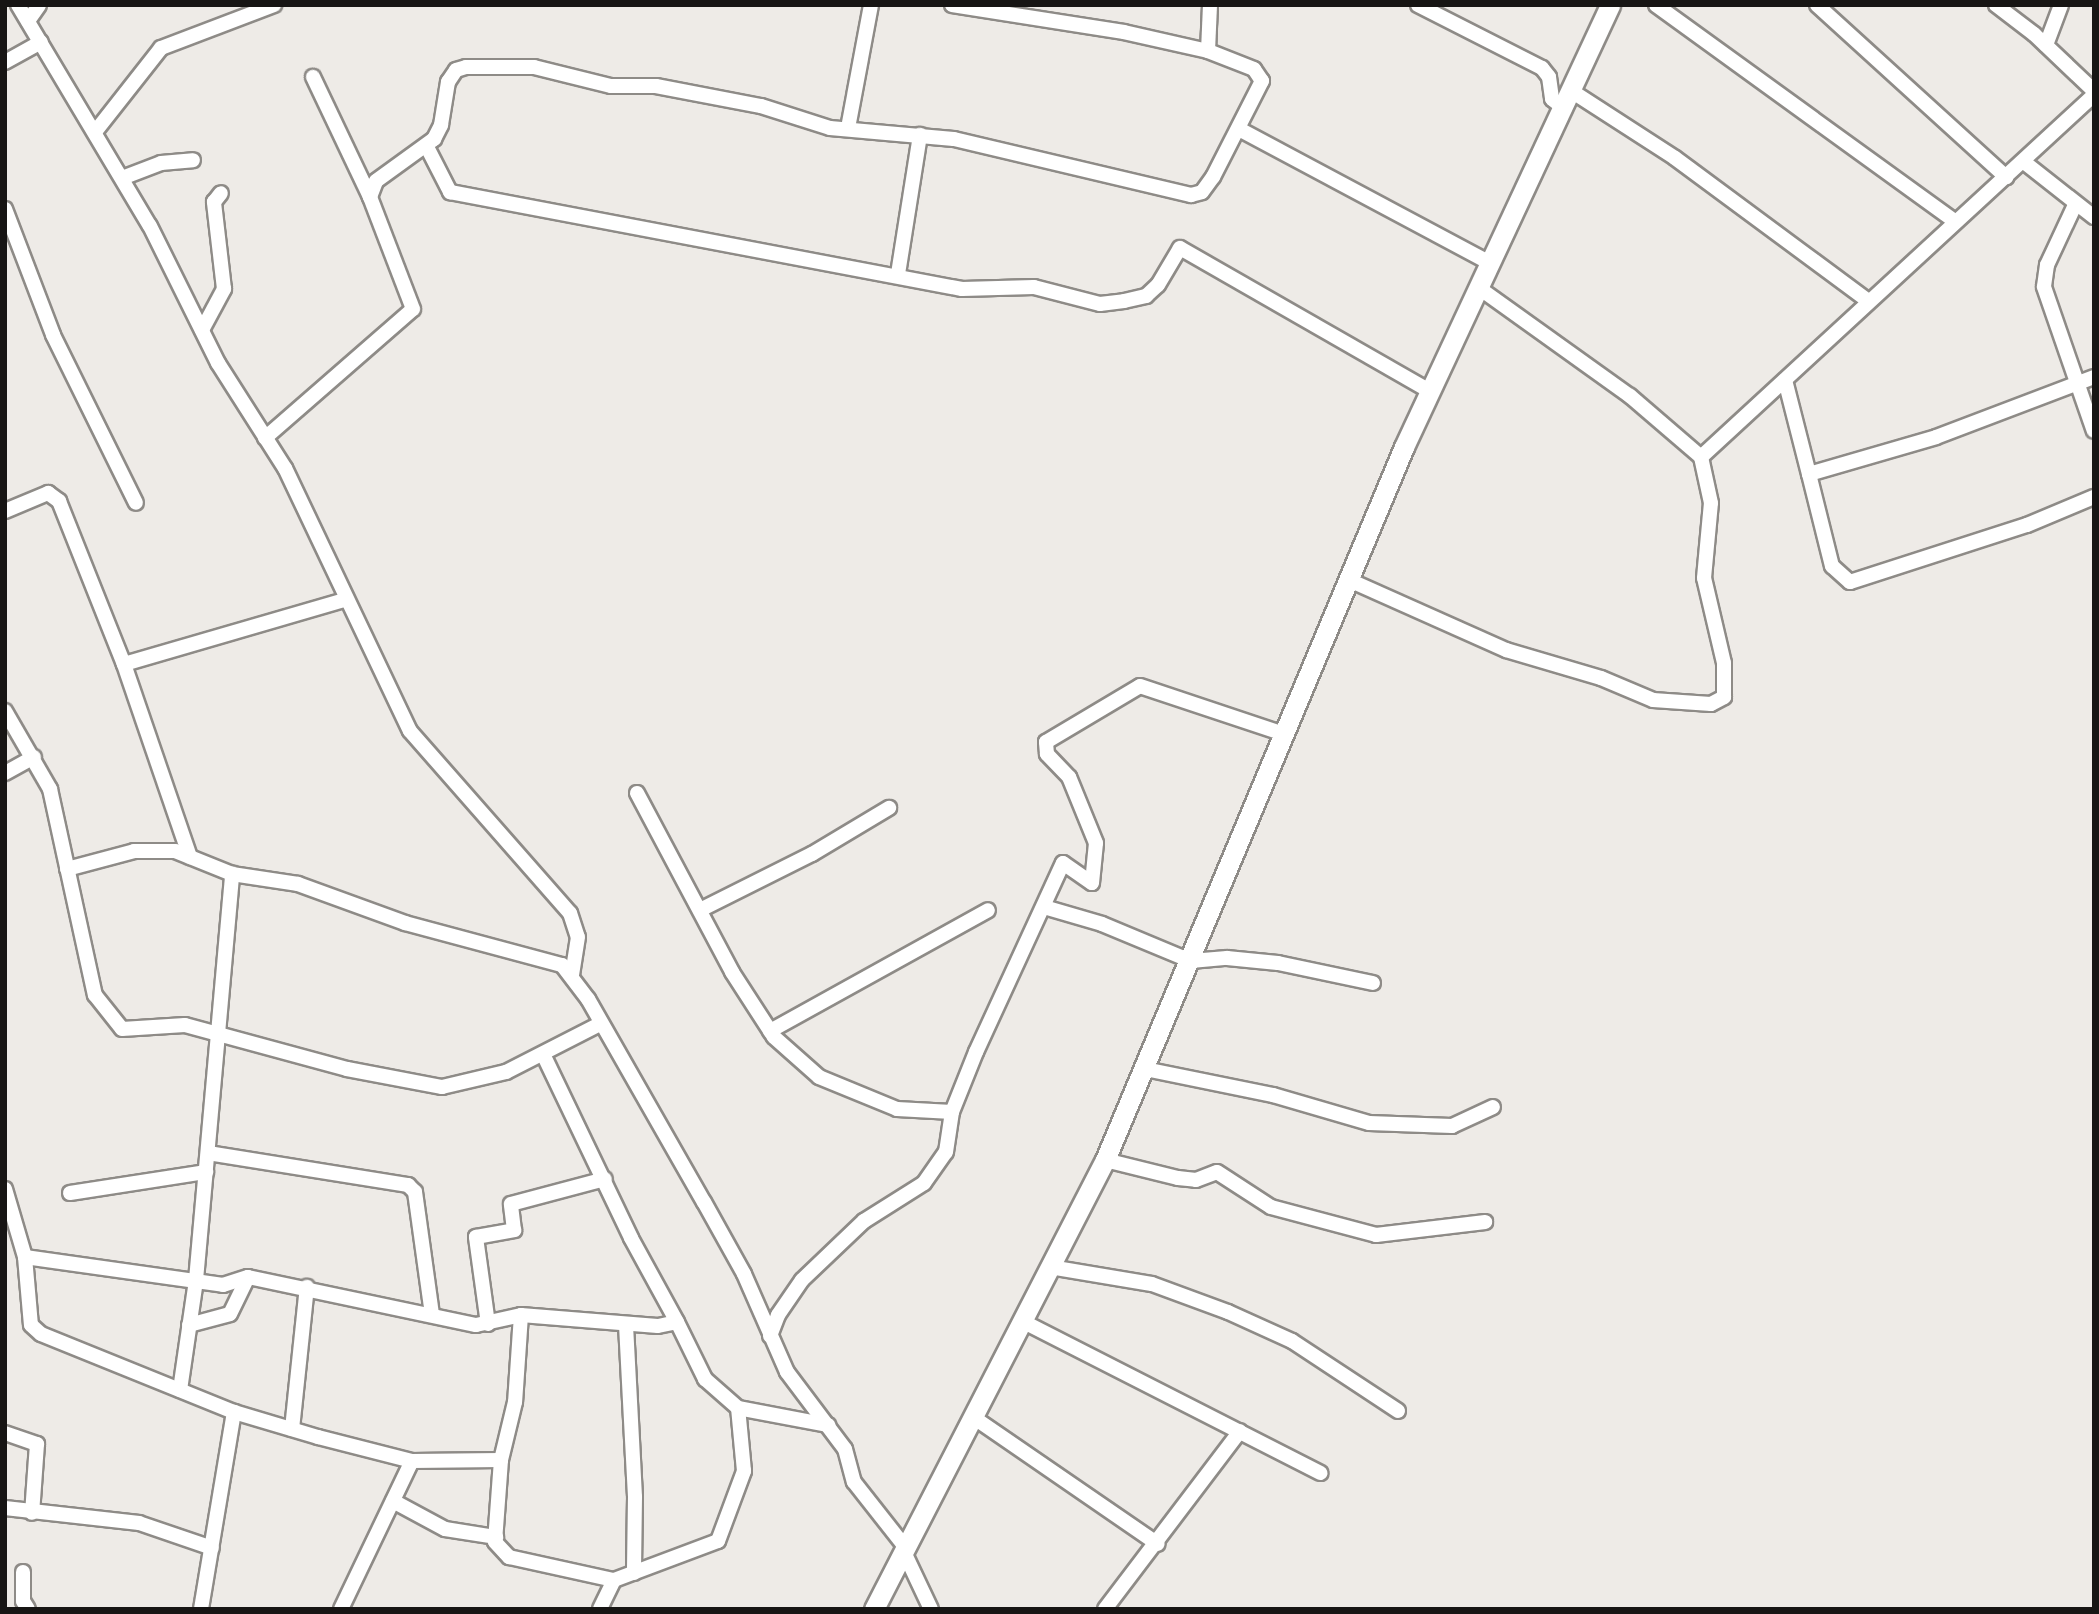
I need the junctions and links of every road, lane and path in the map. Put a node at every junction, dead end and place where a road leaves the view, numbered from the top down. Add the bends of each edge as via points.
1 (18, 5) edge
2 (39, 5) edge
3 (274, 5) edge
4 (871, 5) edge
5 (952, 5) edge
6 (1210, 5) edge
7 (1418, 5) edge
8 (1610, 5) edge
9 (1656, 5) edge
10 (1817, 5) edge
11 (1996, 5) edge
12 (2060, 5) edge
13 (28, 21) junction
14 (41, 42) junction
15 (2046, 45) junction
16 (1208, 51) junction
17 (5, 62) edge
18 (313, 77) dead end
19 (2094, 93) edge
20 (1569, 100) junction
21 (848, 128) junction
22 (1239, 130) junction
23 (95, 132) junction
24 (920, 135) junction
25 (427, 147) junction
26 (193, 160) dead end
27 (2024, 162) junction
28 (2006, 177) junction
29 (122, 178) junction
30 (221, 193) dead end
31 (370, 197) junction
32 (2075, 205) junction
33 (5, 209) edge
34 (2094, 217) edge
35 (1954, 220) junction
36 (1490, 263) junction
37 (898, 274) junction
38 (1478, 287) junction
39 (1867, 300) junction
40 (202, 330) junction
41 (2087, 379) edge
42 (1785, 380) junction
43 (1431, 392) junction
44 (2094, 431) edge
45 (265, 438) junction
46 (1702, 457) junction
47 (1809, 474) junction
48 (2094, 497) edge
49 (136, 503) dead end
50 (5, 511) edge
51 (1349, 580) junction
52 (345, 600) junction
53 (124, 664) junction
54 (5, 711) edge
55 (1281, 733) junction
56 (34, 757) junction
57 (5, 773) edge
58 (637, 793) dead end
59 (890, 808) dead end
60 (190, 857) junction
61 (67, 869) junction
62 (232, 874) junction
63 (1044, 907) junction
64 (700, 910) junction
65 (988, 910) dead end
66 (1191, 961) junction
67 (572, 975) junction
68 (1373, 983) dead end
69 (600, 1024) junction
70 (770, 1031) junction
71 (219, 1032) junction
72 (542, 1054) junction
73 (1145, 1069) junction
74 (1493, 1107) dead end
75 (952, 1112) junction
76 (208, 1153) junction
77 (1105, 1160) junction
78 (206, 1172) junction
79 (605, 1179) junction
80 (5, 1189) edge
81 (70, 1193) dead end
82 (8, 1212) edge
83 (1485, 1222) dead end
84 (25, 1257) junction
85 (1051, 1267) junction
86 (247, 1277) junction
87 (196, 1280) junction
88 (307, 1287) junction
89 (432, 1314) junction
90 (521, 1315) junction
91 (1022, 1321) junction
92 (677, 1322) junction
93 (488, 1324) junction
94 (189, 1325) junction
95 (626, 1325) junction
96 (770, 1336) junction
97 (180, 1390) junction
98 (738, 1408) junction
99 (1398, 1411) dead end
100 (234, 1412) junction
101 (973, 1417) junction
102 (828, 1425) junction
103 (292, 1429) junction
104 (1240, 1431) junction
105 (5, 1433) edge
106 (501, 1460) junction
107 (412, 1461) junction
108 (1320, 1473) dead end
109 (393, 1501) junction
110 (5, 1508) edge
111 (32, 1513) junction
112 (496, 1537) junction
113 (1158, 1544) junction
114 (212, 1548) junction
115 (905, 1550) junction
116 (23, 1572) dead end
117 (634, 1573) junction
118 (614, 1580) junction
119 (29, 1609) edge
120 (201, 1609) edge
121 (341, 1609) edge
122 (600, 1609) edge
123 (874, 1609) edge
124 (931, 1609) edge
125 (1105, 1609) edge

1 - 13 street
2 - 13 street
3 - 23 street via 160,48
4 - 21 street
5 - 16 street via 1124,32
6 - 16 street
7 - 20 street via 1542,68 1549,77 1552,99
8 - 20 street
9 - 35 street
10 - 28 street
11 - 15 street
12 - 15 street
13 - 14 street
14 - 17 street
14 - 23 street
15 - 19 street
16 - 22 street via 1261,75
18 - 31 street
19 - 27 street
20 - 36 street
20 - 39 street via 1675,158
21 - 24 street
21 - 25 street via 830,128 771,109 656,86 611,86 512,65 466,67 456,70 448,82 441,125
22 - 24 street via 1202,192 1191,195 1013,149
22 - 36 street
23 - 29 street
24 - 37 street
25 - 31 street via 376,181
25 - 37 street via 450,192
26 - 29 street via 161,163
27 - 28 street
27 - 32 street
28 - 35 street
29 - 40 street
30 - 40 street via 214,202 224,289
31 - 45 street via 413,309
32 - 34 street
32 - 41 street via 2047,265 2044,287
33 - 49 street via 53,335
35 - 39 street
36 - 38 street
37 - 43 street via 962,289 1055,290 1100,304 1146,296 1180,248
38 - 43 street
38 - 46 street via 1630,396
39 - 42 street
40 - 45 street
41 - 44 street
41 - 47 street via 1936,437
42 - 46 street
42 - 47 street
43 - 51 street
45 - 52 street via 285,468
46 - 51 street via 1711,503 1704,578 1727,681 1724,697 1711,704 1653,700 1601,678 1506,650
47 - 48 street via 1832,566 1850,582 2027,525
50 - 53 street via 48,494 59,501
51 - 55 street
52 - 53 street
52 - 67 street via 410,731 570,912 578,937
53 - 60 street
54 - 56 street
55 - 63 street via 1140,686 1046,743 1046,754 1069,777 1096,843 1092,883 1063,863
55 - 66 street
56 - 57 street
56 - 61 street via 50,789
58 - 64 street
59 - 64 street via 812,854
60 - 61 street via 156,848
60 - 62 street
61 - 71 street via 95,995 122,1029 185,1025
62 - 67 street via 298,884 405,923 548,958
62 - 71 street
63 - 66 street via 1114,928
63 - 75 street
64 - 70 street
65 - 70 street
66 - 68 street via 1227,958 1278,963
66 - 73 street
67 - 69 street
69 - 72 street
69 - 96 street via 744,1274
70 - 75 street via 819,1077 897,1109
71 - 72 street via 347,1069 442,1087 506,1072
71 - 76 street
72 - 79 street
73 - 74 street via 1261,1092 1369,1123 1452,1126
73 - 77 street
75 - 96 street via 946,1152 925,1183 864,1221 802,1280
76 - 78 street
76 - 89 street via 408,1185 415,1192
77 - 83 street via 1196,1180 1217,1172 1271,1207 1376,1235
77 - 85 street
78 - 81 street
78 - 87 street
79 - 92 street
79 - 93 street via 511,1204 514,1230 476,1237
80 - 82 street
82 - 84 street
84 - 87 street
84 - 97 street via 34,1330
85 - 91 street
85 - 99 street via 1152,1284 1228,1312 1292,1341
86 - 87 street via 223,1285
86 - 88 street
86 - 94 street via 230,1314
87 - 94 street
88 - 89 street
88 - 103 street
89 - 93 street
90 - 93 street
90 - 95 street
90 - 106 street via 515,1402
91 - 101 street
91 - 104 street
92 - 95 street
92 - 98 street via 705,1378
94 - 97 street
95 - 117 street via 633,1428
96 - 102 street via 787,1372
97 - 100 street
98 - 102 street
98 - 117 street via 744,1471 723,1534 711,1545
100 - 103 street
100 - 114 street
101 - 113 street
101 - 115 street
102 - 115 street via 845,1449 854,1482
103 - 107 street
104 - 108 street
104 - 113 street
105 - 111 street via 37,1444
106 - 107 street
106 - 112 street
107 - 109 street
109 - 112 street via 446,1529
109 - 121 street
110 - 111 street
111 - 114 street via 139,1523
112 - 118 street via 500,1551 509,1556
113 - 125 street
114 - 120 street
115 - 123 street
115 - 124 street
116 - 119 street via 23,1601
117 - 118 street
118 - 122 street

